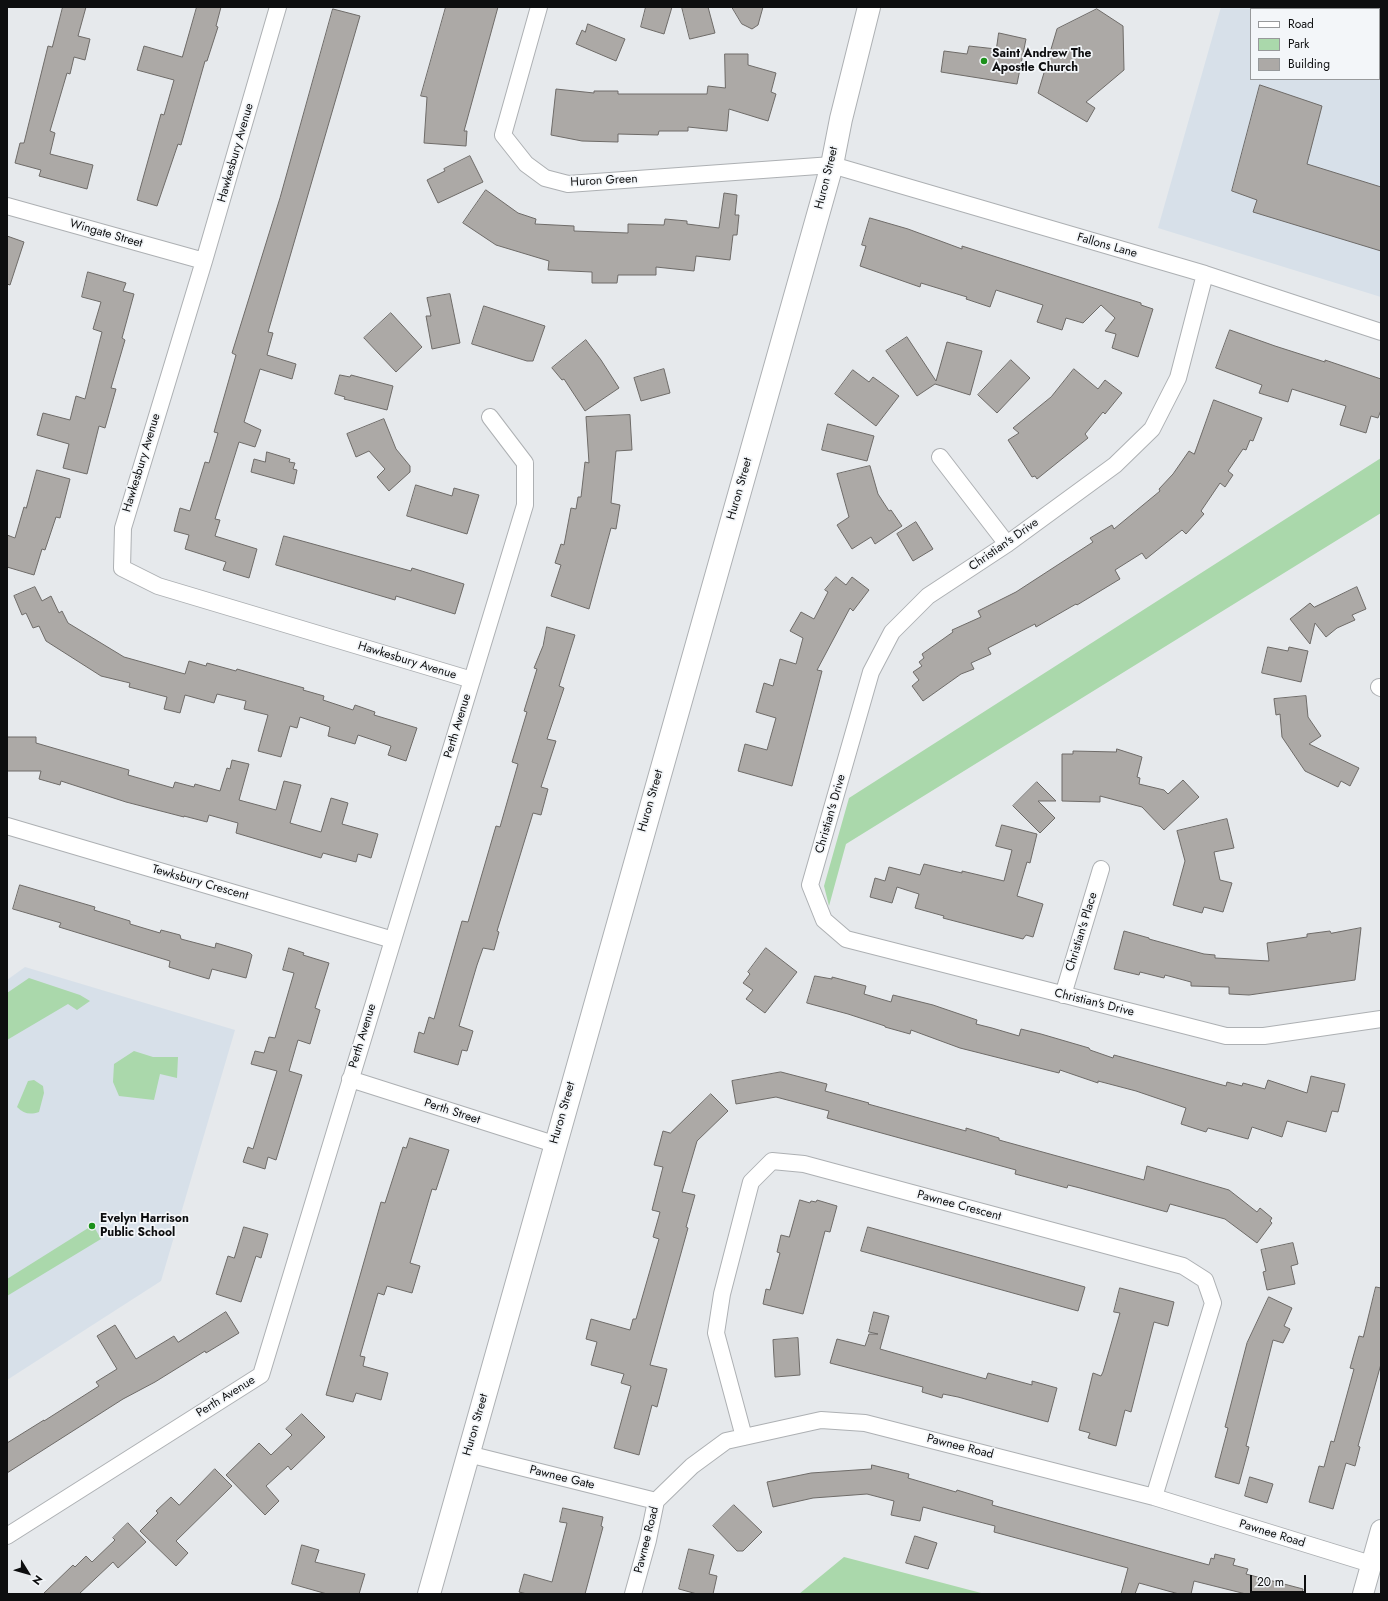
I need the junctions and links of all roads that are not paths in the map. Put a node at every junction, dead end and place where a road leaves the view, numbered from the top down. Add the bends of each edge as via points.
1 (278, 7) edge
2 (539, 7) edge
3 (869, 7) edge
4 (832, 165) junction
5 (7, 206) edge
6 (204, 261) junction
7 (1205, 274) junction
8 (1381, 332) edge
9 (490, 417) dead end
10 (940, 457) dead end
11 (1007, 544) junction
12 (472, 680) junction
13 (7, 826) edge
14 (1101, 869) dead end
15 (393, 940) junction
16 (1063, 995) junction
17 (1381, 1018) edge
18 (350, 1079) junction
19 (554, 1144) junction
20 (744, 1437) junction
21 (468, 1454) junction
22 (1154, 1497) junction
23 (656, 1501) junction
24 (1381, 1530) edge
25 (7, 1536) edge
26 (1371, 1564) junction
27 (428, 1594) edge
28 (633, 1594) edge
29 (1363, 1594) edge

1 - 6 street, Hawkesbury Avenue
2 - 4 street, Huron Green via 503,135 526,164 545,178 568,184
3 - 4 main road, Huron Street
4 - 7 street, Fallons Lane
4 - 19 main road, Huron Street
5 - 6 street, Wingate Street
6 - 12 street, Hawkesbury Avenue via 123,528 122,568 158,586
7 - 8 street, Fallons Lane
7 - 11 street, Christian's Drive via 1178,378 1152,429 1115,465
9 - 12 street, Perth Avenue via 525,463 525,505
10 - 11 street
11 - 16 street, Christian's Drive via 928,596 892,632 871,672 810,885 824,920 846,939
12 - 15 street, Perth Avenue
13 - 15 street, Tewksbury Crescent
14 - 16 street, Christian's Place
15 - 18 street, Perth Avenue
16 - 17 street, Christian's Drive via 1226,1036 1264,1036
18 - 19 street, Perth Street
18 - 25 street, Perth Avenue via 261,1375
19 - 21 main road, Huron Street
20 - 22 street, Pawnee Road via 821,1420 864,1423
20 - 22 street, Pawnee Crescent via 716,1333 722,1294 751,1182 772,1161 804,1164 1183,1266 1206,1280 1213,1303
20 - 23 street, Pawnee Road via 726,1441 692,1466
21 - 23 street, Pawnee Gate
21 - 27 main road, Huron Street
22 - 26 street, Pawnee Road
23 - 28 street, Pawnee Road
24 - 26 street
26 - 29 street

